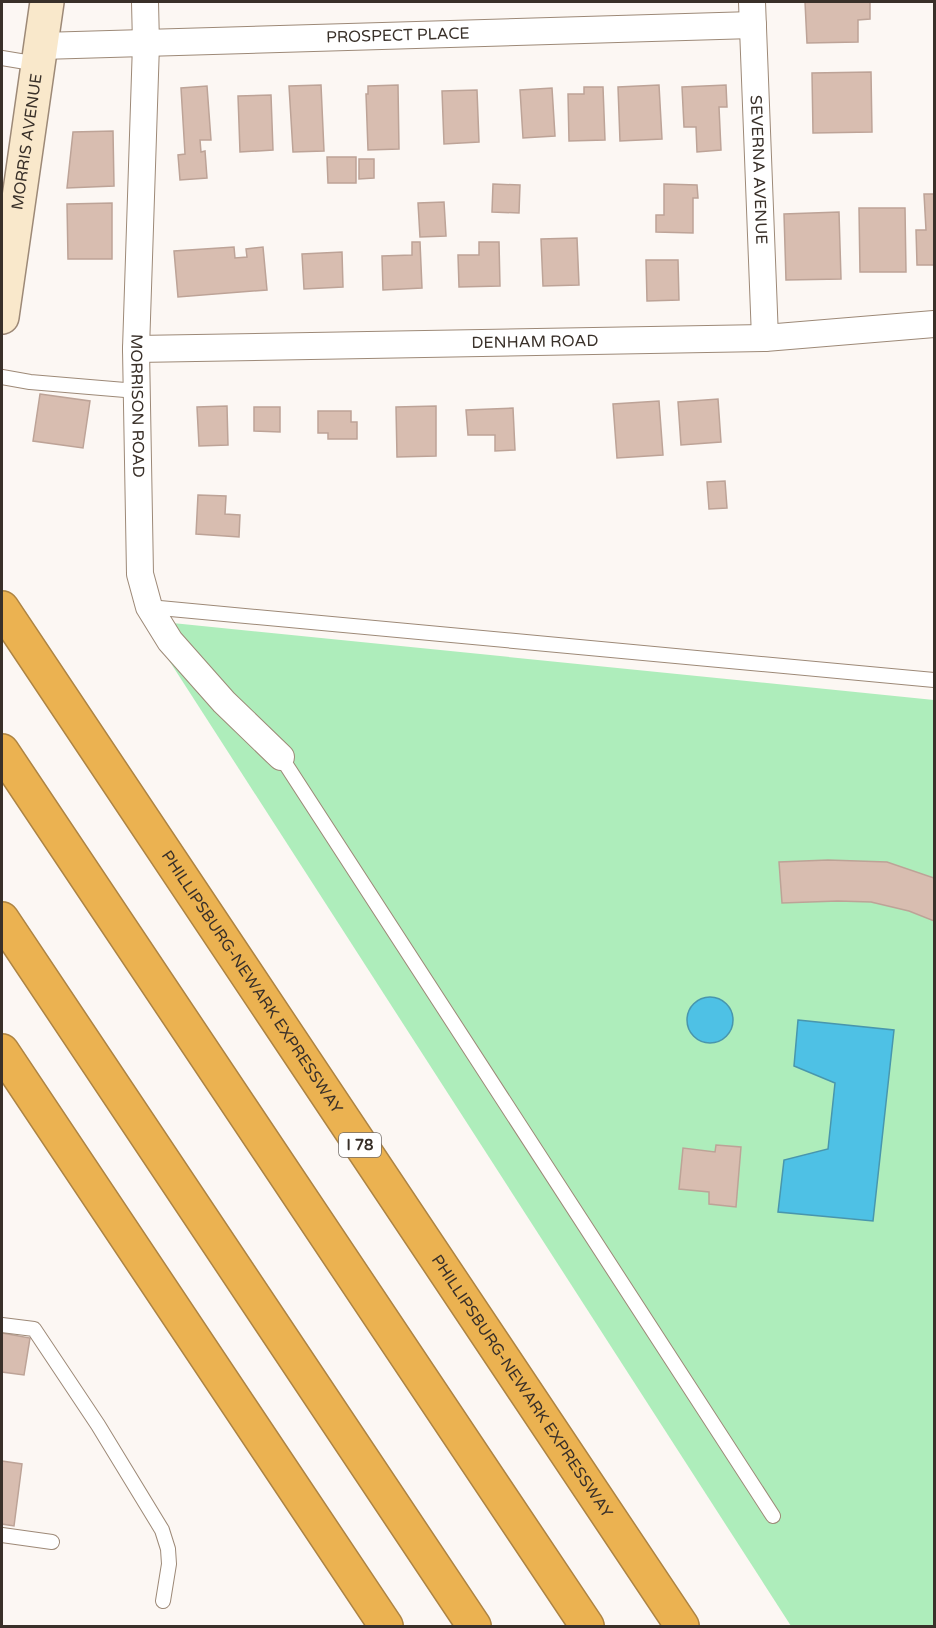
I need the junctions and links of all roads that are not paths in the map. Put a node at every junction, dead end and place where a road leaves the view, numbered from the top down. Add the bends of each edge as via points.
1 (47, 2) edge
2 (145, 2) edge
3 (753, 13) edge
4 (146, 44) junction
5 (40, 55) junction
6 (2, 58) edge
7 (2, 317) edge
8 (934, 324) edge
9 (765, 338) junction
10 (136, 350) junction
11 (2, 377) edge
12 (137, 391) junction
13 (149, 607) junction
14 (2, 608) edge
15 (934, 680) edge
16 (5, 756) edge
17 (281, 757) joint
18 (2, 919) edge
19 (2, 1051) edge
20 (2, 1325) edge
21 (773, 1516) dead end
22 (2, 1535) edge
23 (52, 1542) dead end
24 (163, 1601) dead end
25 (386, 1626) edge
26 (474, 1626) edge
27 (587, 1626) edge
28 (682, 1626) edge

1 - 5 main road, MORRIS AVENUE
2 - 4 street, MORRISON ROAD
3 - 4 street, PROSPECT PLACE
3 - 9 street, SEVERNA AVENUE
4 - 5 street, PROSPECT PLACE
4 - 10 street, MORRISON ROAD
5 - 6 lane
5 - 7 main road, MORRIS AVENUE
8 - 9 street, DENHAM ROAD
9 - 10 street, DENHAM ROAD
10 - 12 street, MORRISON ROAD
11 - 12 lane
12 - 13 street, MORRISON ROAD via 140,574
13 - 15 lane
13 - 17 street, MORRISON ROAD via 190,665
14 - 28 highway, PHILLIPSBURG-NEWARK EXPRESSWAY / I 78
16 - 27 highway
17 - 21 lane
18 - 26 highway
19 - 25 highway
20 - 24 lane via 34,1329 159,1524 169,1556
22 - 23 lane

